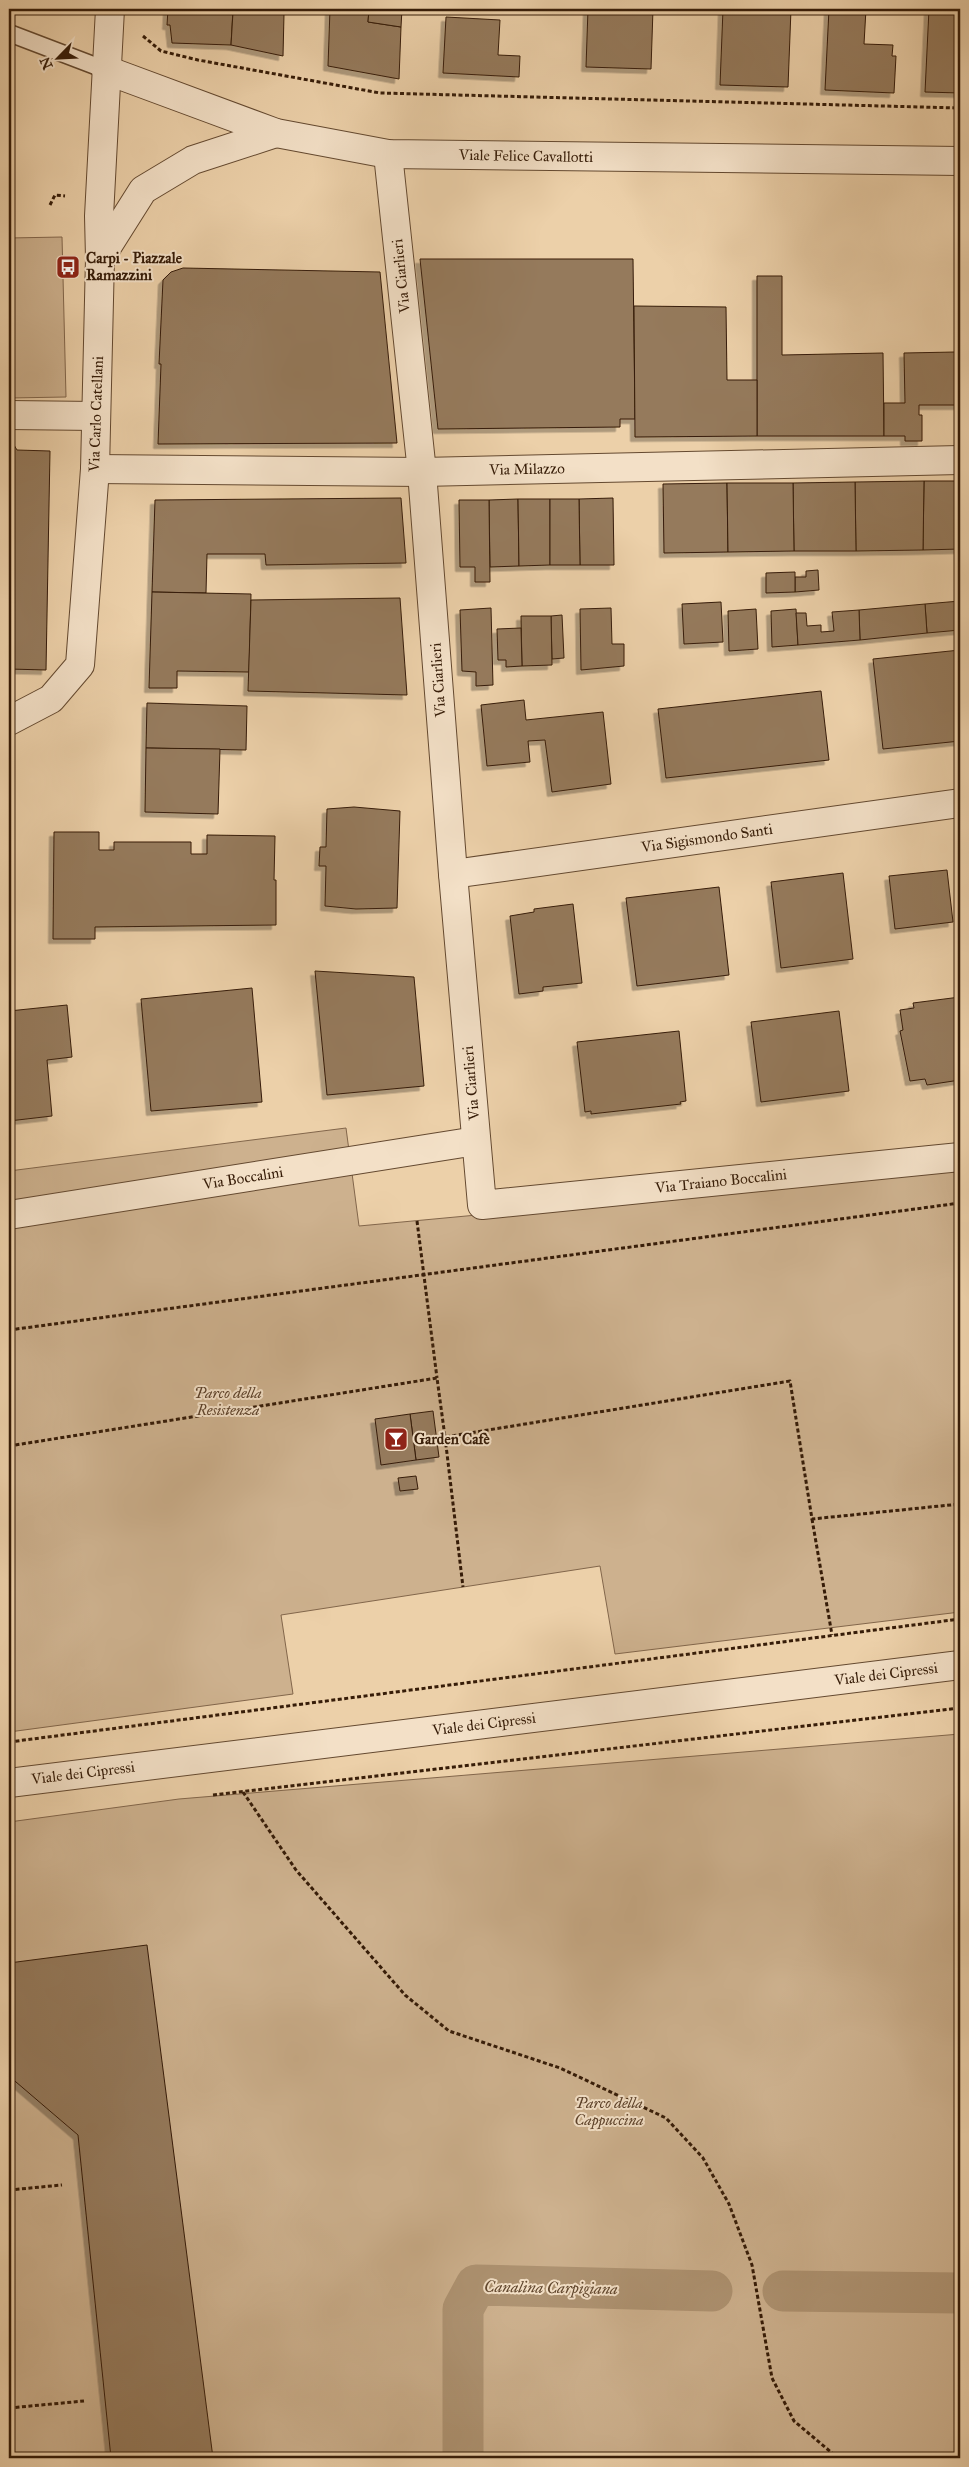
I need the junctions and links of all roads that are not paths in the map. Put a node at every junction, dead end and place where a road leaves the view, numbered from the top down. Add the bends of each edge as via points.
1 (110, 9) edge
2 (9, 33) edge
3 (106, 70) junction
4 (276, 133) junction
5 (388, 154) junction
6 (960, 161) edge
7 (100, 258) junction
8 (9, 415) edge
9 (96, 416) junction
10 (960, 460) edge
11 (95, 469) junction
12 (422, 472) junction
13 (9, 721) edge
14 (960, 803) edge
15 (453, 874) junction
16 (476, 1141) junction
17 (960, 1157) edge
18 (482, 1205) joint
19 (9, 1216) edge
20 (960, 1665) edge
21 (9, 1783) edge

1 - 3 street, Via Carlo Catellani
2 - 3 lane
3 - 4 street, Viale Felice Cavallotti
3 - 7 street, Via Carlo Catellani
4 - 5 street, Viale Felice Cavallotti
4 - 7 street via 193,160 143,190
5 - 6 street, Viale Felice Cavallotti
5 - 12 street, Via Ciarlieri
7 - 9 street, Via Carlo Catellani
8 - 9 street
9 - 11 street, Via Carlo Catellani
10 - 12 street, Via Milazzo
11 - 12 street, Via Milazzo
11 - 13 street, Via Carlo Catellani via 80,665 51,699
12 - 15 street, Via Ciarlieri
14 - 15 street, Via Sigismondo Santi
15 - 16 street, Via Ciarlieri
16 - 18 street, Via Ciarlieri
16 - 19 street, Via Boccalini
17 - 18 street, Via Traiano Boccalini
20 - 21 street, Viale dei Cipressi

